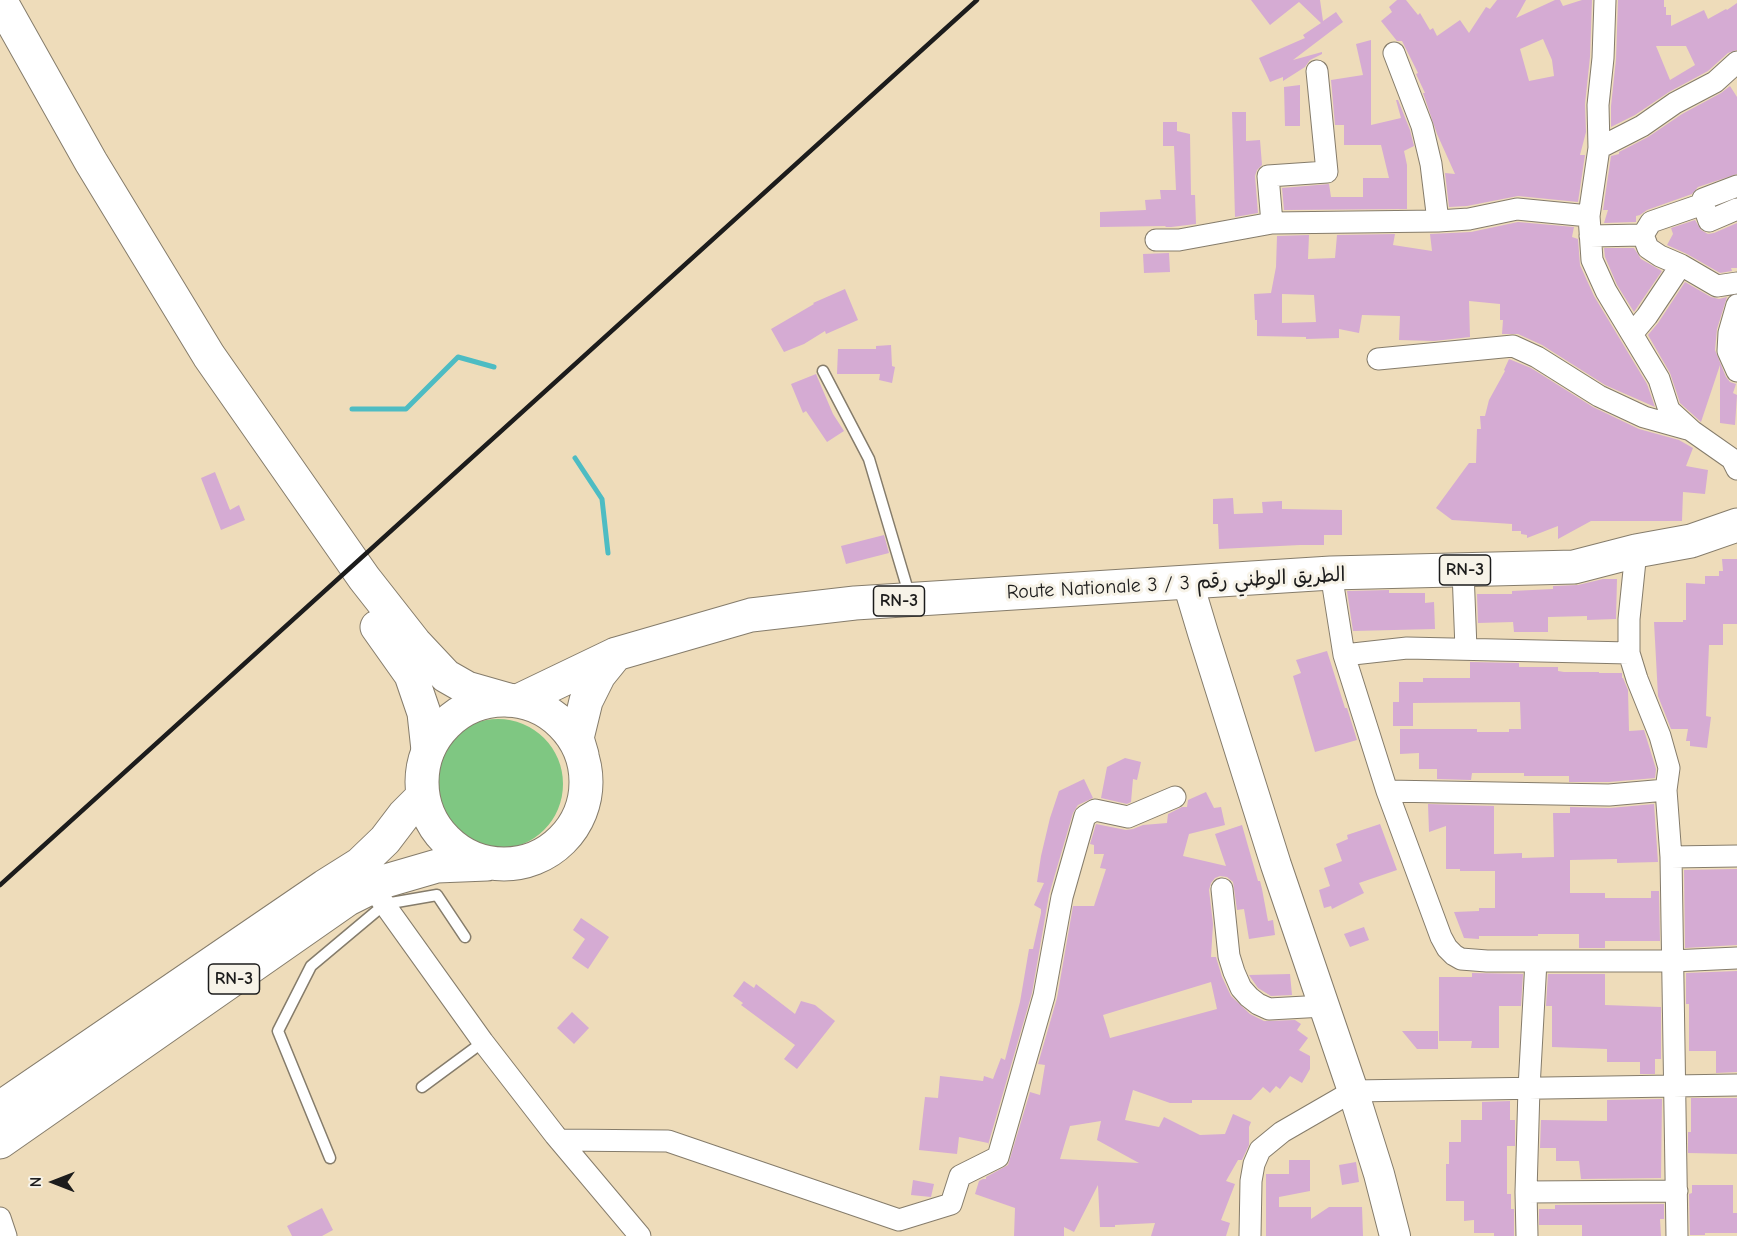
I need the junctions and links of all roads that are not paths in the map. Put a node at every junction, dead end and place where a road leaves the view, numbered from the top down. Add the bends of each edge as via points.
1 (0, 0) edge
2 (1605, 0) edge
3 (0, 45) edge
4 (1394, 52) dead end
5 (1737, 62) edge
6 (1317, 71) dead end
7 (1599, 148) junction
8 (1737, 186) edge
9 (1703, 204) junction
10 (1737, 209) edge
11 (1438, 221) junction
12 (1272, 223) junction
13 (1590, 226) junction
14 (1643, 235) junction
15 (1156, 240) dead end
16 (1681, 265) junction
17 (1737, 283) edge
18 (1737, 305) edge
19 (1632, 334) junction
20 (1378, 360) dead end
21 (1737, 370) edge
22 (823, 371) dead end
23 (1692, 431) junction
24 (1736, 457) edge
25 (1737, 525) edge
26 (1636, 551) junction
27 (1462, 571) junction
28 (1331, 573) junction
29 (1188, 583) junction
30 (911, 600) junction
31 (1466, 649) junction
32 (1629, 653) junction
33 (616, 654) junction
34 (1344, 655) junction
35 (513, 700) junction
36 (428, 750) junction
37 (582, 755) junction
38 (1666, 790) junction
39 (1387, 791) junction
40 (423, 796) junction
41 (1175, 797) dead end
42 (1737, 856) edge
43 (1671, 857) junction
44 (487, 864) junction
45 (1222, 889) dead end
46 (378, 896) junction
47 (465, 937) dead end
48 (1737, 958) edge
49 (1536, 961) junction
50 (1672, 961) junction
51 (1324, 1006) junction
52 (483, 1042) junction
53 (1737, 1085) edge
54 (1675, 1086) junction
55 (422, 1087) dead end
56 (1529, 1088) junction
57 (1353, 1091) junction
58 (0, 1108) edge
59 (559, 1140) junction
60 (0, 1142) edge
61 (330, 1158) dead end
62 (1677, 1191) junction
63 (1526, 1192) junction
64 (0, 1218) edge
65 (6, 1236) edge
66 (640, 1236) edge
67 (1250, 1236) edge
68 (1395, 1236) edge
69 (1527, 1236) edge
70 (1677, 1236) edge

1 - 35 main road via 91,162 209,356 364,578 446,676 467,687
2 - 7 street
3 - 36 main road via 72,174 192,365 411,675 424,713
4 - 11 street via 1422,126
5 - 7 street via 1715,82
6 - 12 street via 1327,172 1268,176
7 - 13 street
8 - 9 street via 1703,200
9 - 10 street via 1709,220
9 - 14 street via 1651,222
11 - 12 street
11 - 13 street via 1517,209
12 - 15 street via 1179,240
13 - 14 street
13 - 19 street via 1592,260
14 - 16 street via 1648,248
16 - 17 street via 1717,286
16 - 19 street
18 - 21 street via 1728,351
19 - 23 street via 1659,379 1669,410
20 - 23 street via 1513,346 1599,396 1644,417
22 - 30 lane via 869,459
23 - 24 street
25 - 26 main road, Route Nationale 3 / الطريق الوطني رقم 3 / RN-3 via 1691,541
26 - 27 main road, Route Nationale 3 / الطريق الوطني رقم 3 / RN-3 via 1574,567
26 - 32 street
27 - 28 main road, Route Nationale 3 / الطريق الوطني رقم 3 / RN-3
27 - 31 street
28 - 29 main road, Route Nationale 3 / الطريق الوطني رقم 3 / RN-3
28 - 34 street
29 - 30 main road, Route Nationale 3 / الطريق الوطني رقم 3 / RN-3
29 - 51 main road
30 - 33 main road, Route Nationale 3 / الطريق الوطني رقم 3 / RN-3 via 751,615
31 - 32 street
31 - 34 street via 1407,648
32 - 38 street via 1669,768
33 - 35 main road, RN-3
33 - 37 main road via 599,675 586,701 577,738
34 - 39 street
35 - 36 main road via 492,700 461,712 442,729
35 - 37 main road via 535,705 557,719
36 - 40 main road via 422,772
37 - 44 main road via 587,784 581,812 566,837 543,856 516,865
38 - 39 street via 1609,795
38 - 43 street
39 - 49 street via 1447,948 1454,956 1473,961
40 - 44 main road via 428,815 452,847
40 - 58 main road, RN-3 via 360,864
41 - 59 street via 1128,817 1095,810 1085,816 1062,897 1044,996 998,1157 960,1176 951,1204 900,1220 669,1141
42 - 43 street
43 - 50 street
44 - 46 main road, RN-3 via 437,866 409,873
45 - 51 street via 1232,964 1248,997 1269,1008
46 - 47 lane via 437,895
46 - 52 street
46 - 60 main road, RN-3 via 348,899
46 - 61 lane via 311,966 278,1031
48 - 50 street
49 - 50 street
49 - 56 street
50 - 54 street
51 - 57 main road
52 - 55 lane
52 - 59 street
53 - 54 street
54 - 56 street
54 - 62 street
56 - 57 street
56 - 63 street
57 - 67 street via 1282,1132 1260,1150 1251,1181
57 - 68 main road
59 - 66 street
62 - 63 street
62 - 70 street
63 - 69 street
64 - 65 street

